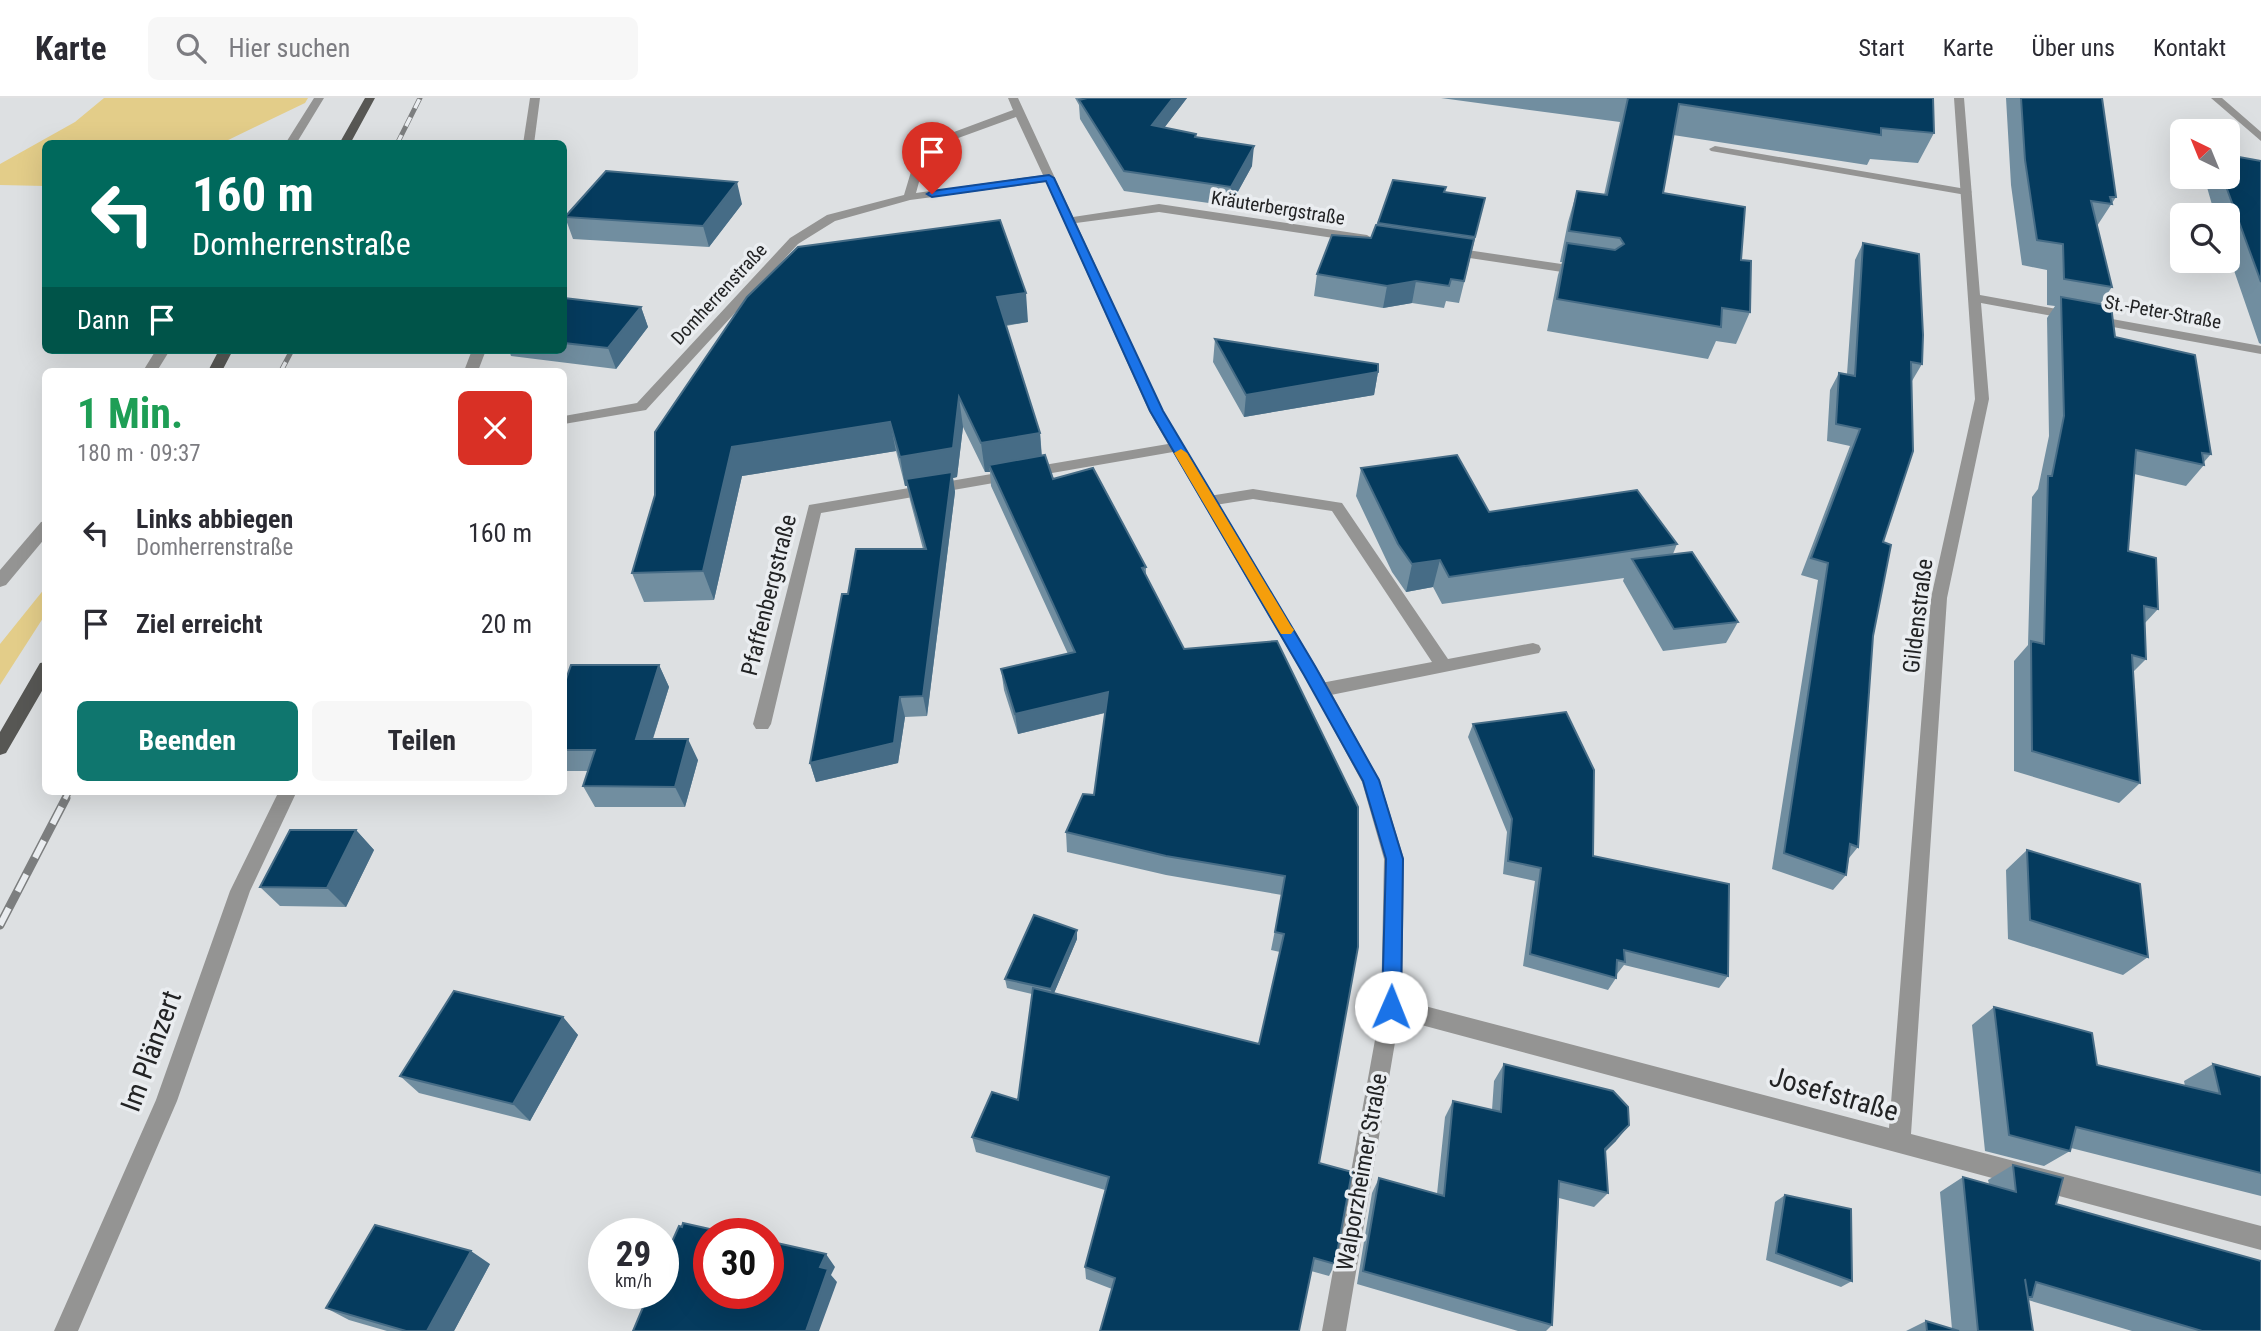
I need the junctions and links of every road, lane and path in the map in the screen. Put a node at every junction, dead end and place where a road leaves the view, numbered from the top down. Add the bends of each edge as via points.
1 (319, 98) edge
2 (370, 98) edge
3 (535, 98) edge
4 (1013, 98) edge
5 (1959, 98) edge
6 (2216, 98) edge
7 (1019, 112) junction
8 (2261, 138) edge
9 (293, 140) edge
10 (346, 140) edge
11 (529, 140) edge
12 (1715, 149) edge
13 (1049, 178) junction
14 (1966, 192) junction
15 (909, 197) junction
16 (1069, 221) junction
17 (1375, 240) edge
18 (1429, 248) edge
19 (1591, 273) edge
20 (1976, 298) junction
21 (2261, 350) edge
22 (567, 419) edge
23 (1177, 447) junction
24 (1209, 501) junction
25 (42, 531) edge
26 (0, 581) edge
27 (1533, 649) dead end
28 (1444, 667) junction
29 (42, 675) edge
30 (1321, 690) junction
31 (762, 724) dead end
32 (0, 748) edge
33 (286, 795) edge
34 (1391, 1007) junction
35 (1899, 1142) junction
36 (2261, 1238) edge
37 (66, 1331) edge
38 (1334, 1331) edge

1 - 9 street
2 - 10 main road
3 - 11 street
4 - 7 street, Walporzheimer Straße
5 - 14 street, Gildenstraße
6 - 8 street
7 - 13 street, Walporzheimer Straße
7 - 15 street via 923,147
12 - 14 street
13 - 15 street, Domherrenstraße
13 - 16 street, Walporzheimer Straße
14 - 20 street, Gildenstraße
15 - 22 street, Domherrenstraße via 831,218 794,241 641,407
16 - 17 street, Kräuterbergstraße via 1159,208
16 - 23 street, Walporzheimer Straße
18 - 19 street
20 - 21 street, St.-Peter-Straße
20 - 35 street, Gildenstraße via 1982,399 1939,598
23 - 24 street, Walporzheimer Straße
23 - 31 street, Pfaffenbergstraße via 814,509
24 - 28 street via 1253,494 1337,507
24 - 30 street, Walporzheimer Straße
25 - 26 street
27 - 28 street
28 - 30 street
29 - 32 main road
30 - 34 street, Walporzheimer Straße via 1371,780 1394,859
33 - 37 street, Im Plänzert via 240,891 166,1101
34 - 35 street, Josefstraße
34 - 38 street, Walporzheimer Straße
35 - 36 street, Josefstraße

